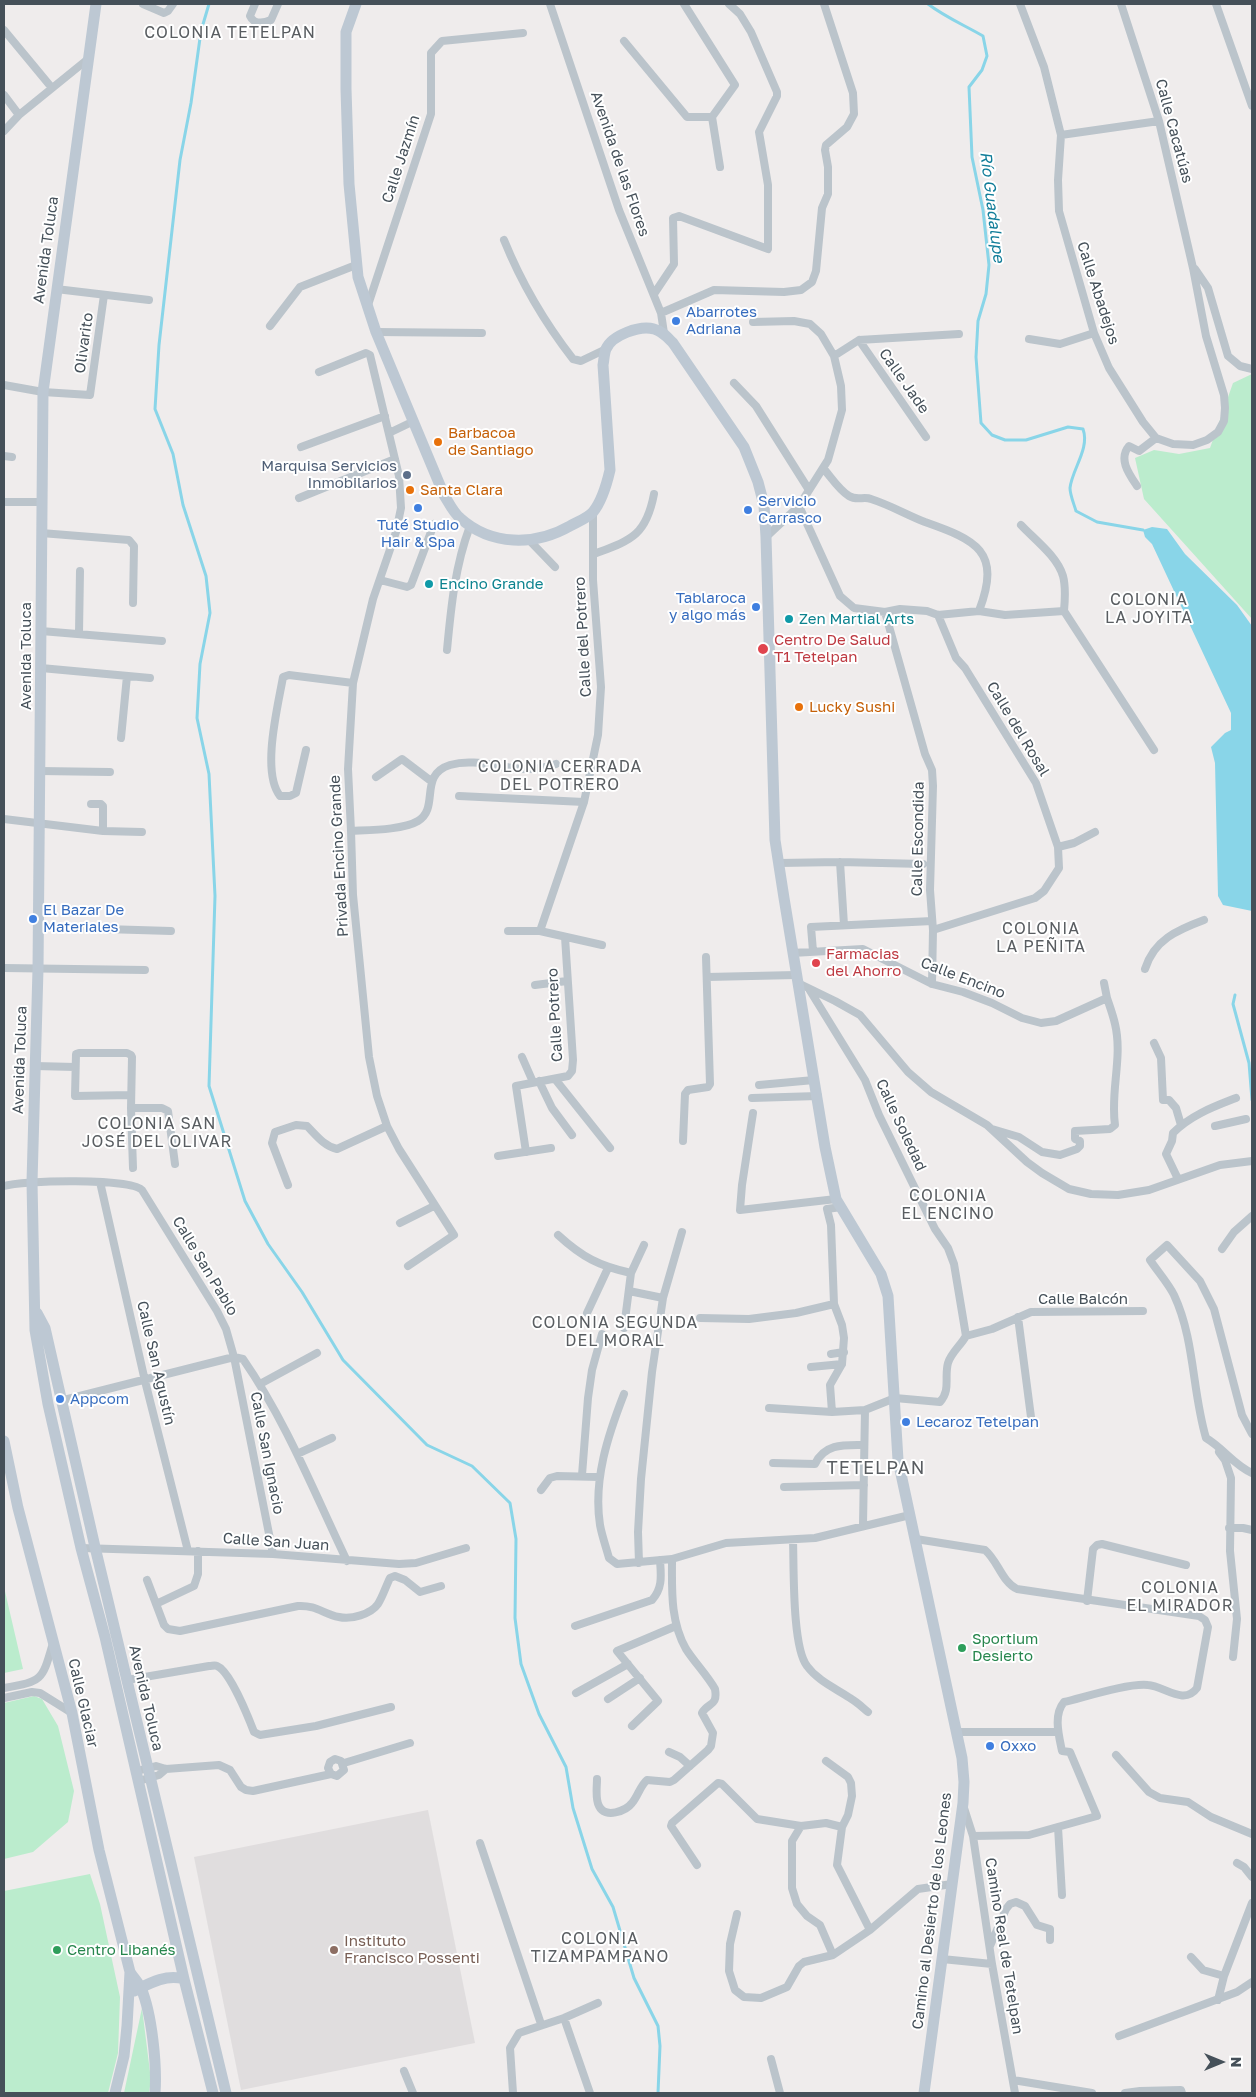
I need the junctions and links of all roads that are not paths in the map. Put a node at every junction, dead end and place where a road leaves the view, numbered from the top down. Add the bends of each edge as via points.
1 (96, 4) edge
2 (143, 4) edge
3 (173, 4) edge
4 (255, 4) edge
5 (278, 4) edge
6 (356, 4) edge
7 (550, 4) edge
8 (684, 4) edge
9 (729, 4) edge
10 (824, 4) edge
11 (1020, 4) edge
12 (1121, 4) edge
13 (1216, 4) edge
14 (4, 30) edge
15 (523, 32) dead end
16 (624, 40) dead end
17 (88, 59) junction
18 (52, 88) junction
19 (4, 95) edge
20 (1252, 106) edge
21 (19, 115) junction
22 (712, 117) junction
23 (1160, 121) junction
24 (4, 132) edge
25 (1061, 135) junction
26 (720, 167) dead end
27 (504, 240) dead end
28 (356, 265) junction
29 (1194, 268) junction
30 (56, 288) junction
31 (654, 294) junction
32 (104, 295) junction
33 (149, 300) dead end
34 (367, 307) junction
35 (661, 312) junction
36 (754, 322) dead end
37 (270, 326) dead end
38 (376, 332) junction
39 (482, 333) dead end
40 (664, 333) junction
41 (1094, 333) junction
42 (959, 334) dead end
43 (1029, 339) dead end
44 (859, 340) junction
45 (606, 349) junction
46 (834, 356) junction
47 (1252, 368) edge
48 (319, 372) dead end
49 (734, 383) dead end
50 (4, 386) edge
51 (44, 392) junction
52 (385, 416) junction
53 (414, 421) junction
54 (389, 433) junction
55 (926, 438) dead end
56 (1156, 438) junction
57 (301, 447) dead end
58 (4, 456) edge
59 (12, 457) dead end
60 (395, 460) junction
61 (823, 468) junction
62 (1137, 486) dead end
63 (808, 490) junction
64 (654, 494) dead end
65 (299, 498) dead end
66 (4, 502) edge
67 (42, 502) junction
68 (800, 506) junction
69 (593, 513) junction
70 (434, 524) dead end
71 (1020, 525) dead end
72 (470, 526) junction
73 (41, 533) junction
74 (766, 538) junction
75 (529, 540) junction
76 (594, 554) junction
77 (556, 567) dead end
78 (80, 571) dead end
79 (380, 580) junction
80 (133, 603) dead end
81 (979, 611) junction
82 (885, 612) junction
83 (1064, 612) junction
84 (938, 615) junction
85 (41, 632) junction
86 (79, 633) junction
87 (162, 641) dead end
88 (447, 650) dead end
89 (41, 668) junction
90 (127, 676) junction
91 (150, 678) dead end
92 (353, 683) junction
93 (121, 738) dead end
94 (306, 750) dead end
95 (1154, 750) dead end
96 (556, 764) dead end
97 (40, 771) junction
98 (110, 772) dead end
99 (376, 777) dead end
100 (431, 781) junction
101 (459, 796) dead end
102 (584, 802) junction
103 (91, 804) dead end
104 (4, 819) edge
105 (40, 822) junction
106 (103, 831) junction
107 (351, 831) junction
108 (142, 832) dead end
109 (1095, 832) dead end
110 (1058, 847) junction
111 (840, 862) junction
112 (779, 863) junction
113 (923, 864) dead end
114 (1204, 920) dead end
115 (932, 921) junction
116 (844, 925) junction
117 (38, 928) junction
118 (933, 930) junction
119 (172, 931) dead end
120 (508, 931) dead end
121 (540, 932) junction
122 (565, 937) junction
123 (602, 945) dead end
124 (813, 951) junction
125 (792, 953) junction
126 (706, 957) dead end
127 (4, 968) edge
128 (38, 969) junction
129 (1145, 969) dead end
130 (145, 970) dead end
131 (707, 977) junction
132 (797, 979) junction
133 (567, 981) junction
134 (1104, 983) dead end
135 (932, 984) junction
136 (535, 985) dead end
137 (810, 989) junction
138 (1107, 998) junction
139 (1154, 1044) dead end
140 (522, 1057) dead end
141 (35, 1066) junction
142 (75, 1067) junction
143 (556, 1080) junction
144 (814, 1080) junction
145 (536, 1081) junction
146 (759, 1085) dead end
147 (131, 1095) junction
148 (818, 1096) junction
149 (752, 1098) dead end
150 (1236, 1098) dead end
151 (131, 1108) junction
152 (753, 1113) dead end
153 (1246, 1119) dead end
154 (1181, 1125) junction
155 (387, 1126) junction
156 (1215, 1126) dead end
157 (990, 1128) junction
158 (572, 1135) dead end
159 (683, 1141) dead end
160 (551, 1148) dead end
161 (610, 1148) dead end
162 (526, 1152) junction
163 (498, 1156) dead end
164 (1252, 1161) edge
165 (175, 1164) dead end
166 (133, 1168) dead end
167 (1178, 1179) junction
168 (32, 1182) junction
169 (100, 1182) junction
170 (288, 1185) dead end
171 (4, 1186) edge
172 (839, 1203) junction
173 (434, 1206) junction
174 (1252, 1216) edge
175 (400, 1223) dead end
176 (682, 1232) dead end
177 (558, 1235) dead end
178 (644, 1245) dead end
179 (1222, 1250) dead end
180 (408, 1266) dead end
181 (608, 1268) junction
182 (631, 1273) junction
183 (629, 1291) junction
184 (663, 1298) junction
185 (834, 1304) junction
186 (36, 1311) junction
187 (1143, 1311) dead end
188 (587, 1313) dead end
189 (1018, 1317) junction
190 (700, 1318) dead end
191 (624, 1328) dead end
192 (602, 1334) dead end
193 (966, 1336) junction
194 (844, 1352) junction
195 (317, 1353) dead end
196 (831, 1354) dead end
197 (234, 1357) junction
198 (842, 1364) junction
199 (825, 1366) junction
200 (810, 1367) dead end
201 (145, 1381) junction
202 (260, 1384) junction
203 (830, 1385) junction
204 (624, 1394) dead end
205 (895, 1398) junction
206 (60, 1402) junction
207 (769, 1408) dead end
208 (865, 1410) junction
209 (832, 1412) junction
210 (1030, 1417) dead end
211 (1252, 1434) edge
212 (1205, 1435) junction
213 (332, 1438) dead end
214 (4, 1441) edge
215 (864, 1445) junction
216 (297, 1454) junction
217 (773, 1463) dead end
218 (1252, 1472) edge
219 (582, 1476) junction
220 (600, 1477) junction
221 (864, 1484) junction
222 (784, 1487) dead end
223 (540, 1490) dead end
224 (910, 1515) junction
225 (863, 1525) junction
226 (1229, 1528) junction
227 (1252, 1530) edge
228 (916, 1539) junction
229 (793, 1540) junction
230 (95, 1547) junction
231 (82, 1548) junction
232 (466, 1548) dead end
233 (188, 1551) junction
234 (198, 1551) junction
235 (273, 1554) junction
236 (672, 1558) junction
237 (660, 1560) junction
238 (346, 1561) junction
239 (639, 1562) junction
240 (1186, 1566) dead end
241 (147, 1580) dead end
242 (442, 1586) dead end
243 (1086, 1601) junction
244 (156, 1604) junction
245 (575, 1626) dead end
246 (676, 1626) junction
247 (53, 1643) junction
248 (1233, 1657) dead end
249 (628, 1664) junction
250 (640, 1678) junction
251 (127, 1680) junction
252 (4, 1688) edge
253 (576, 1693) dead end
254 (4, 1698) edge
255 (608, 1699) dead end
256 (391, 1707) dead end
257 (868, 1712) dead end
258 (72, 1713) junction
259 (632, 1726) dead end
260 (957, 1732) junction
261 (1058, 1732) junction
262 (410, 1743) dead end
263 (669, 1752) dead end
264 (1116, 1755) dead end
265 (826, 1761) dead end
266 (344, 1763) junction
267 (690, 1766) junction
268 (143, 1774) junction
269 (331, 1774) junction
270 (597, 1779) dead end
271 (963, 1803) junction
272 (801, 1826) junction
273 (842, 1827) junction
274 (1058, 1827) junction
275 (1252, 1834) edge
276 (973, 1836) junction
277 (480, 1843) dead end
278 (1237, 1863) dead end
279 (697, 1865) dead end
280 (1252, 1878) edge
281 (952, 1884) junction
282 (1062, 1895) dead end
283 (1252, 1903) edge
284 (737, 1914) dead end
285 (870, 1930) junction
286 (1050, 1940) dead end
287 (990, 1947) junction
288 (834, 1956) junction
289 (1192, 1957) dead end
290 (942, 1959) junction
291 (992, 1964) junction
292 (130, 1972) junction
293 (1224, 1976) junction
294 (184, 1979) junction
295 (1251, 1985) edge
296 (141, 1988) junction
297 (129, 1994) junction
298 (1218, 2000) junction
299 (598, 2003) dead end
300 (564, 2018) junction
301 (541, 2024) junction
302 (1119, 2036) dead end
303 (771, 2059) dead end
304 (404, 2072) dead end
305 (1013, 2080) junction
306 (1182, 2091) edge
307 (115, 2093) edge
308 (155, 2093) edge
309 (213, 2093) edge
310 (226, 2093) edge
311 (412, 2093) edge
312 (513, 2093) edge
313 (590, 2093) edge
314 (780, 2093) edge
315 (924, 2093) edge
316 (1015, 2093) edge
317 (1092, 2093) edge
318 (1125, 2093) edge

1 - 17 street, Avenida Toluca
2 - 3 street via 164,12
4 - 5 street via 250,16 257,23 271,20
6 - 28 street via 346,32 346,89
7 - 31 street, Avenida de las Flores via 619,210
8 - 22 street via 735,85
9 - 31 street via 751,32 778,96 759,132 768,185 768,249 679,216 674,218 674,264
10 - 35 street via 853,93 854,114 847,127 826,144 828,194 822,208 812,282 801,290 784,292 714,290
11 - 25 street, Calle Abadejos via 1044,68
12 - 23 street, Calle Cacatúas
13 - 20 street
14 - 18 street
15 - 34 street, Calle Jazmín via 442,40 431,53 431,114
16 - 22 street via 687,118
17 - 18 street
17 - 30 street, Avenida Toluca
18 - 21 street
19 - 21 street
21 - 24 street
22 - 26 street
23 - 25 street
23 - 29 street, Calle Cacatúas
25 - 41 street, Calle Abadejos via 1059,211
27 - 45 street via 520,276 573,359 581,361
28 - 34 street
28 - 37 street via 300,287
29 - 47 street via 1208,288 1228,356 1240,366
29 - 56 street via 1206,336 1224,395 1224,421 1218,432 1193,445 1173,444
30 - 32 street
30 - 51 street, Avenida Toluca
31 - 35 street, Avenida de las Flores
32 - 33 street
32 - 51 street, Olivarito via 90,395
34 - 38 street
35 - 40 street, Avenida de las Flores
36 - 46 street via 810,324 821,334
38 - 39 street
38 - 53 street
40 - 45 street via 645,328 629,332
40 - 74 street, Camino al Desierto de los Leones via 744,447 762,498
41 - 43 street via 1060,344
41 - 56 street, Calle Abadejos via 1109,368
42 - 44 street
44 - 46 street
44 - 55 street, Calle Jade
45 - 69 street via 602,365 610,470
46 - 61 street via 841,386 842,410
48 - 52 street, Privada Encino Grande via 368,354
49 - 63 street via 756,406
50 - 51 street
51 - 67 street, Avenida Toluca
52 - 54 street, Privada Encino Grande
52 - 57 street
53 - 54 street
53 - 72 street via 444,496 458,516
54 - 60 street, Privada Encino Grande
56 - 62 street via 1139,451 1129,446 1124,452 1124,463
58 - 59 street
60 - 65 street
60 - 79 street, Privada Encino Grande via 401,508
61 - 63 street
61 - 81 street via 848,496 856,500 869,498 953,531 983,552 988,565
63 - 68 street
64 - 76 street via 650,516 638,532 624,542
66 - 67 street
67 - 73 street, Avenida Toluca
68 - 74 street
68 - 82 street via 840,596 854,608
69 - 75 street via 556,534
69 - 76 street, Calle del Potrero
70 - 79 street via 411,585 407,587
71 - 83 street via 1057,562 1063,577
72 - 75 street via 496,538
72 - 88 street via 458,561
73 - 80 street via 132,542
73 - 85 street, Avenida Toluca
74 - 112 street, Camino al Desierto de los Leones via 774,830
75 - 77 street
76 - 102 street, Calle del Potrero via 595,615 602,686 598,735
78 - 86 street
79 - 92 street, Privada Encino Grande
81 - 83 street via 1005,615
81 - 84 street
82 - 84 street via 900,609
82 - 115 street, Calle Escondida via 924,754 932,770
83 - 95 street
84 - 110 street, Calle del Rosal via 956,658 1036,783
85 - 86 street
85 - 89 street, Avenida Toluca
86 - 87 street
89 - 90 street
89 - 97 street, Avenida Toluca
90 - 91 street
90 - 93 street
92 - 94 street via 289,675 283,677 272,738 274,788 280,796 296,793
92 - 107 street, Privada Encino Grande via 348,769
96 - 100 street via 544,769 525,770 451,765 440,770
97 - 98 street
97 - 105 street, Avenida Toluca
99 - 100 street via 402,759
100 - 107 street via 424,817 417,822 407,826
101 - 102 street
102 - 121 street, Calle del Potrero
103 - 106 street via 103,806
104 - 105 street
105 - 106 street
105 - 117 street, Avenida Toluca
106 - 108 street
107 - 155 street, Privada Encino Grande via 353,895 368,1057
109 - 110 street
110 - 118 street, Calle del Rosal via 1059,868 1044,891 1035,898
111 - 112 street
111 - 113 street
111 - 116 street
112 - 125 street, Camino al Desierto de los Leones
114 - 129 street via 1178,930 1160,942 1148,958
115 - 116 street
115 - 118 street, Calle Escondida
116 - 124 street via 811,927
117 - 119 street
117 - 128 street, Avenida Toluca
118 - 135 street, Calle Escondida
120 - 121 street
121 - 122 street
122 - 123 street
122 - 133 street, Calle Potrero
124 - 125 street, Calle Encino
124 - 135 street, Calle Encino via 863,949
125 - 132 street, Camino al Desierto de los Leones
126 - 131 street
127 - 128 street
128 - 130 street
128 - 141 street, Avenida Toluca
131 - 132 street
131 - 159 street via 710,1084 688,1090 685,1094
132 - 137 street
132 - 144 street, Camino al Desierto de los Leones
133 - 136 street
133 - 143 street, Calle Potrero via 572,1071
134 - 138 street
135 - 138 street, Calle Encino via 963,992 1022,1018 1042,1023 1056,1021
137 - 157 street via 860,1015 908,1072 931,1092
137 - 193 street, Calle Soledad via 865,1080 935,1229 948,1248 954,1264
138 - 157 street via 1116,1025 1115,1126 1076,1130 1075,1139 1080,1141 1080,1146 1060,1155 1042,1152 1019,1137
139 - 154 street via 1161,1058 1163,1100 1169,1100 1176,1108
140 - 145 street
141 - 142 street
141 - 168 street, Avenida Toluca
142 - 147 street via 75,1096
142 - 147 street via 76,1054 79,1053 128,1053 132,1057
143 - 145 street
143 - 161 street
144 - 146 street
144 - 148 street, Camino al Desierto de los Leones
145 - 158 street
145 - 162 street via 516,1088
147 - 151 street
148 - 149 street
148 - 172 street, Camino al Desierto de los Leones via 825,1147
150 - 154 street
151 - 165 street via 168,1110
151 - 166 street
152 - 172 street via 740,1210
153 - 156 street
154 - 167 street via 1173,1133 1166,1154
155 - 170 street via 337,1149 330,1148 307,1126 296,1125 275,1132 272,1143
155 - 173 street, Privada Encino Grande
157 - 167 street via 1034,1168 1069,1189 1118,1195 1149,1190
160 - 162 street
162 - 163 street
164 - 167 street via 1220,1165
168 - 169 street, Calle San Pablo
168 - 171 street, Calle San Pablo
168 - 186 street, Avenida Toluca
169 - 197 street, Calle San Pablo via 135,1185 142,1190 217,1311
169 - 201 street, Calle San Agustín
172 - 185 street via 827,1209 831,1225
172 - 205 street, Camino al Desierto de los Leones via 881,1274 888,1296
173 - 175 street
173 - 180 street, Privada Encino Grande via 454,1235
174 - 179 street via 1234,1232
176 - 184 street
177 - 181 street via 588,1259
178 - 182 street
181 - 182 street
181 - 188 street
182 - 183 street
183 - 184 street
183 - 191 street
184 - 239 street via 642,1470
185 - 190 street via 749,1319
185 - 194 street via 842,1324
186 - 206 street, Avenida Toluca via 45,1328
186 - 231 street, Avenida Toluca via 35,1330 48,1404
187 - 189 street, Calle Balcón via 1031,1312
189 - 193 street, Calle Balcón
189 - 210 street
192 - 219 street via 588,1398
193 - 205 street via 947,1365 947,1390 940,1402
194 - 196 street
194 - 198 street
195 - 202 street
197 - 201 street
197 - 202 street via 242,1359
197 - 235 street, Calle San Ignacio
198 - 199 street
198 - 203 street
199 - 200 street
199 - 203 street
201 - 206 street
201 - 233 street, Calle San Agustín
202 - 216 street
203 - 209 street
204 - 220 street via 612,1425
205 - 208 street
205 - 224 street, Camino al Desierto de los Leones via 898,1460
206 - 230 street, Avenida Toluca
207 - 209 street
208 - 209 street
208 - 215 street
211 - 212 street via 1242,1414 1214,1309 1200,1281 1167,1245 1150,1260 1174,1294 1181,1314
212 - 218 street via 1240,1468
212 - 226 street via 1225,1460 1231,1478
213 - 216 street
214 - 247 street, Calle Glaciar
215 - 217 street via 834,1446 815,1464
215 - 221 street
216 - 238 street
219 - 220 street
219 - 223 street via 550,1478
220 - 239 street via 600,1525 609,1558 617,1564
221 - 222 street
221 - 225 street
224 - 225 street
224 - 228 street, Camino al Desierto de los Leones
225 - 229 street via 815,1538
226 - 227 street
226 - 248 street via 1237,1619
228 - 243 street via 986,1550 1017,1590
228 - 260 street, Camino al Desierto de los Leones
229 - 236 street via 726,1543
229 - 257 street via 796,1614 806,1665 822,1681
230 - 231 street, Calle San Juan
230 - 233 street, Calle San Juan
230 - 251 street, Avenida Toluca
231 - 268 street, Avenida Toluca
232 - 238 street, Calle San Juan via 416,1563
233 - 234 street, Calle San Juan
234 - 235 street, Calle San Juan
234 - 244 street via 198,1574 194,1586
235 - 238 street, Calle San Juan
236 - 237 street
236 - 246 street
237 - 239 street
237 - 245 street via 660,1585 652,1600
240 - 243 street via 1097,1545 1093,1549
241 - 244 street
242 - 244 street via 420,1592 395,1576 390,1578 378,1604 356,1616 339,1617 308,1605 180,1631 164,1625
243 - 261 street via 1199,1616 1206,1620 1208,1627 1197,1688 1187,1696 1158,1686 1135,1685 1064,1702 1059,1710
246 - 249 street via 618,1650
246 - 267 street via 686,1649 715,1690 716,1697 702,1713 713,1733 711,1746
247 - 252 street via 39,1678
247 - 258 street, Calle Glaciar
249 - 250 street
249 - 253 street
250 - 255 street
250 - 259 street via 658,1702
251 - 256 street via 217,1666 236,1690 254,1732 260,1735 316,1726
251 - 268 street, Avenida Toluca
254 - 258 street via 40,1693
258 - 292 street, Calle Glaciar via 99,1850
260 - 261 street
260 - 271 street, Camino al Desierto de los Leones via 964,1782
261 - 274 street via 1062,1751 1070,1752 1097,1816
262 - 266 street
263 - 267 street
264 - 275 street via 1149,1792 1160,1798 1188,1802 1211,1817
265 - 273 street via 848,1777 851,1784 852,1796
266 - 269 street via 340,1775
266 - 269 street via 335,1759 330,1762
267 - 270 street via 670,1782 647,1780 631,1805 610,1813 598,1806
268 - 269 street via 156,1766 225,1766 240,1787 253,1791
268 - 294 street, Avenida Toluca
268 - 310 street, Avenida Toluca
271 - 276 street, Camino Real de Tetelpan
271 - 281 street, Camino al Desierto de los Leones
272 - 273 street via 826,1823
272 - 279 street via 757,1819 718,1783 671,1826
272 - 288 street via 792,1841 792,1888 797,1904 820,1925
273 - 285 street via 837,1865
274 - 276 street via 1029,1835
274 - 282 street
276 - 287 street, Camino Real de Tetelpan
277 - 301 street
278 - 280 street
281 - 285 street via 918,1888
281 - 290 street, Camino al Desierto de los Leones
283 - 293 street
284 - 288 street via 730,1944 730,1971 735,1990 744,1997 761,1998 788,1987 798,1966
285 - 288 street
286 - 287 street via 1050,1929 1037,1924 1025,1906 1016,1902 1008,1906
287 - 291 street, Camino Real de Tetelpan
289 - 293 street via 1203,1970
290 - 291 street
290 - 315 street, Camino al Desierto de los Leones
291 - 305 street, Camino Real de Tetelpan
292 - 296 street, Calle Glaciar
292 - 297 street, Calle Glaciar
293 - 298 street
294 - 296 street via 162,1979
294 - 309 street, Avenida Toluca
295 - 298 street
296 - 297 street
296 - 308 street, Calle Glaciar via 155,2055
297 - 307 street, Calle Glaciar via 124,2056
298 - 302 street
299 - 300 street
300 - 301 street
300 - 313 street
301 - 312 street via 518,2033 513,2040 510,2048
303 - 314 street
304 - 311 street
305 - 316 street, Camino Real de Tetelpan
305 - 317 street
306 - 318 street

